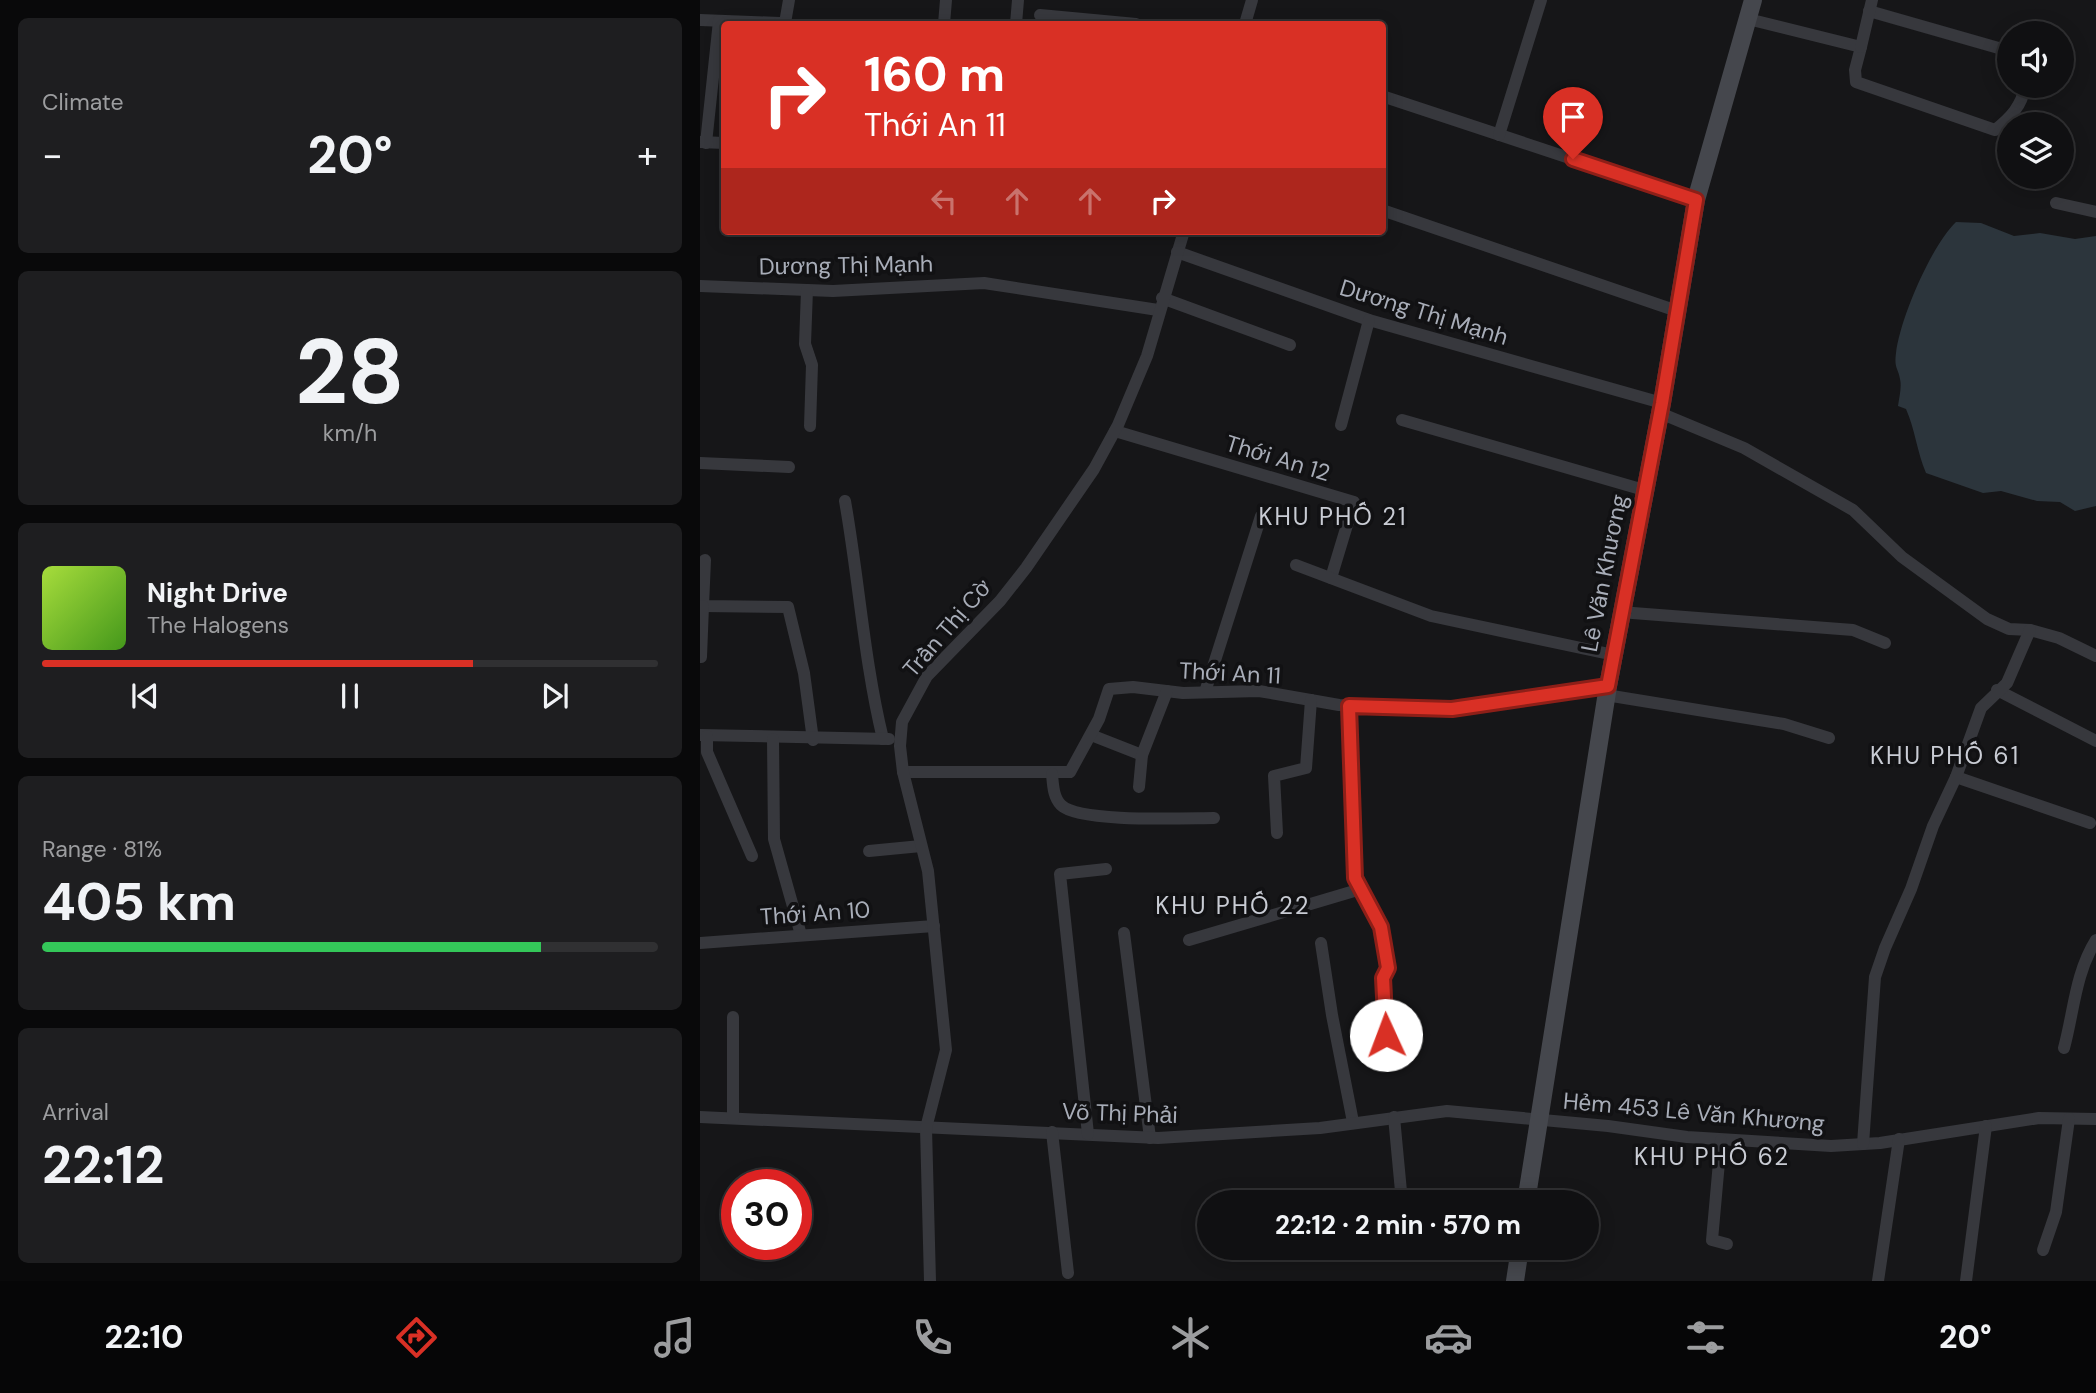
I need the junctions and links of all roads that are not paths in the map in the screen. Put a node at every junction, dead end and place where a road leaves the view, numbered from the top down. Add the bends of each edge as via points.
1 (789, 0) edge
2 (946, 0) edge
3 (1018, 0) edge
4 (1251, 0) edge
5 (1541, 0) edge
6 (1753, 0) edge
7 (1870, 5) edge
8 (1040, 15) dead end
9 (1748, 19) junction
10 (700, 20) edge
11 (719, 20) junction
12 (734, 21) edge
13 (785, 21) edge
14 (944, 21) edge
15 (1016, 21) edge
16 (1104, 21) edge
17 (1246, 21) edge
18 (1861, 47) junction
19 (1997, 47) edge
20 (1386, 97) edge
21 (2023, 98) edge
22 (1499, 135) junction
23 (703, 143) edge
24 (721, 143) edge
25 (1696, 200) junction
26 (2056, 203) dead end
27 (1386, 211) edge
28 (2096, 212) edge
29 (1183, 235) edge
30 (1177, 252) junction
31 (700, 286) edge
32 (807, 290) junction
33 (1160, 304) junction
34 (1677, 311) junction
35 (1369, 320) junction
36 (1290, 345) dead end
37 (1661, 408) junction
38 (1402, 420) dead end
39 (1341, 425) dead end
40 (810, 426) dead end
41 (1115, 430) junction
42 (700, 463) edge
43 (789, 467) dead end
44 (1644, 489) junction
45 (845, 500) dead end
46 (1261, 516) dead end
47 (705, 559) dead end
48 (1296, 565) dead end
49 (1331, 578) junction
50 (703, 606) junction
51 (1620, 612) junction
52 (2030, 630) junction
53 (1885, 643) dead end
54 (1614, 655) junction
55 (2096, 656) edge
56 (701, 657) edge
57 (1997, 690) junction
58 (1167, 691) junction
59 (1607, 691) junction
60 (1205, 692) junction
61 (1311, 700) junction
62 (1349, 706) junction
63 (703, 735) edge
64 (1091, 735) junction
65 (1829, 738) dead end
66 (773, 739) junction
67 (900, 739) junction
68 (813, 740) junction
69 (883, 740) junction
70 (2096, 741) edge
71 (1142, 755) junction
72 (903, 772) junction
73 (1052, 774) junction
74 (1956, 777) junction
75 (1139, 788) dead end
76 (1214, 818) dead end
77 (2090, 823) dead end
78 (1277, 833) dead end
79 (921, 846) junction
80 (869, 851) dead end
81 (752, 856) dead end
82 (1106, 869) dead end
83 (1361, 889) junction
84 (934, 926) junction
85 (1124, 933) dead end
86 (801, 935) junction
87 (1189, 940) dead end
88 (2096, 940) edge
89 (700, 943) edge
90 (1321, 943) dead end
91 (733, 1017) dead end
92 (2064, 1048) dead end
93 (1387, 1058) dead end
94 (700, 1116) edge
95 (1394, 1117) junction
96 (733, 1118) junction
97 (1538, 1119) junction
98 (2069, 1119) junction
99 (2096, 1119) edge
100 (1353, 1122) junction
101 (1986, 1126) junction
102 (926, 1128) junction
103 (1052, 1132) junction
104 (1088, 1134) junction
105 (1150, 1138) junction
106 (1899, 1139) junction
107 (1721, 1140) junction
108 (1863, 1144) junction
109 (1401, 1190) edge
110 (1528, 1190) edge
111 (1727, 1244) dead end
112 (2043, 1250) dead end
113 (1518, 1260) edge
114 (1068, 1273) dead end
115 (930, 1281) edge
116 (1515, 1281) edge
117 (1878, 1281) edge
118 (1966, 1281) edge

1 - 13 street
2 - 14 street
3 - 15 street
4 - 17 street
5 - 22 street
6 - 9 main road, Lê Văn Khương
7 - 18 street
7 - 19 street
8 - 16 street
9 - 18 street
9 - 25 main road, Lê Văn Khương
10 - 11 street
11 - 12 street
11 - 23 street
18 - 21 street via 1856,82 1995,130 2012,116
20 - 22 street
22 - 25 street
23 - 24 street
25 - 34 main road, Lê Văn Khương
26 - 28 street
27 - 34 street
29 - 30 street, Trần Thị Cờ
30 - 33 street, Trần Thị Cờ
30 - 35 street, Dương Thị Mạnh
31 - 32 street, Dương Thị Mạnh
32 - 33 street, Dương Thị Mạnh via 984,283
32 - 40 street
33 - 36 street, Dương Thị Mạnh
33 - 41 street, Trần Thị Cờ via 1147,356
34 - 37 main road, Lê Văn Khương
35 - 37 street, Dương Thị Mạnh
35 - 39 street
37 - 44 main road, Lê Văn Khương
37 - 52 street, Dương Thị Mạnh via 1744,448 1853,510 1902,558 1987,618 2009,629
38 - 44 street
41 - 49 street, Thới An 12 via 1354,502
41 - 67 street, Trần Thị Cờ via 1074,502 1026,568 928,676 902,722
42 - 43 street
44 - 51 main road, Lê Văn Khương
45 - 69 street via 859,579 862,635
46 - 60 street
47 - 50 street
48 - 49 street
49 - 54 street via 1431,616
50 - 56 street
50 - 68 street via 788,607 804,673
51 - 53 street via 1846,629
51 - 54 main road, Lê Văn Khương
52 - 55 street, Dương Thị Mạnh
52 - 57 street via 2007,683
54 - 59 main road, Lê Văn Khương
57 - 70 street
57 - 74 street via 1981,708
58 - 60 street, Thới An 11
58 - 64 street, Thới An 11 via 1109,689
58 - 71 street
59 - 62 street, Thới An 11 via 1452,709
59 - 65 street, Thới An 11 via 1784,724
59 - 97 main road, Lê Văn Khương
60 - 61 street, Thới An 11 via 1259,691
61 - 62 street, Thới An 11
61 - 78 street via 1306,768 1274,776
62 - 83 street via 1351,818 1355,878
63 - 66 street
63 - 81 street
64 - 71 street
64 - 73 street, Thới An 11 via 1070,772
66 - 68 street
66 - 86 street via 775,839
67 - 69 street
67 - 72 street, Trần Thị Cờ
68 - 69 street
71 - 75 street
72 - 73 street
72 - 79 street, Trần Thị Cờ
73 - 76 street via 1055,797 1068,810 1128,818
74 - 77 street
74 - 108 street via 1875,978
79 - 80 street
79 - 84 street, Trần Thị Cờ via 929,871
82 - 104 street via 1060,874
83 - 87 street
83 - 93 street via 1381,927 1388,968 1383,978
84 - 86 street, Thới An 10
84 - 102 street, Trần Thị Cờ via 946,1050
85 - 105 street
86 - 89 street, Thới An 10
88 - 92 street via 2072,1002
90 - 100 street
91 - 96 street
94 - 96 street, Võ Thị Phải
95 - 97 street, Võ Thị Phải via 1447,1111
95 - 100 street, Võ Thị Phải
95 - 109 street
96 - 102 street, Võ Thị Phải
97 - 107 street, Hẻm 453 Lê Văn Khương
97 - 110 main road, Lê Văn Khương
98 - 99 street, Hẻm 453 Lê Văn Khương
98 - 101 street, Hẻm 453 Lê Văn Khương via 2039,1118
98 - 112 street via 2056,1212
100 - 105 street, Võ Thị Phải
101 - 106 street, Hẻm 453 Lê Văn Khương
101 - 118 street
102 - 103 street, Võ Thị Phải
102 - 115 street, Trần Thị Cờ
103 - 104 street, Võ Thị Phải
103 - 114 street
104 - 105 street, Võ Thị Phải
106 - 108 street, Hẻm 453 Lê Văn Khương
106 - 117 street
107 - 108 street, Hẻm 453 Lê Văn Khương
107 - 111 street via 1712,1240
113 - 116 main road

